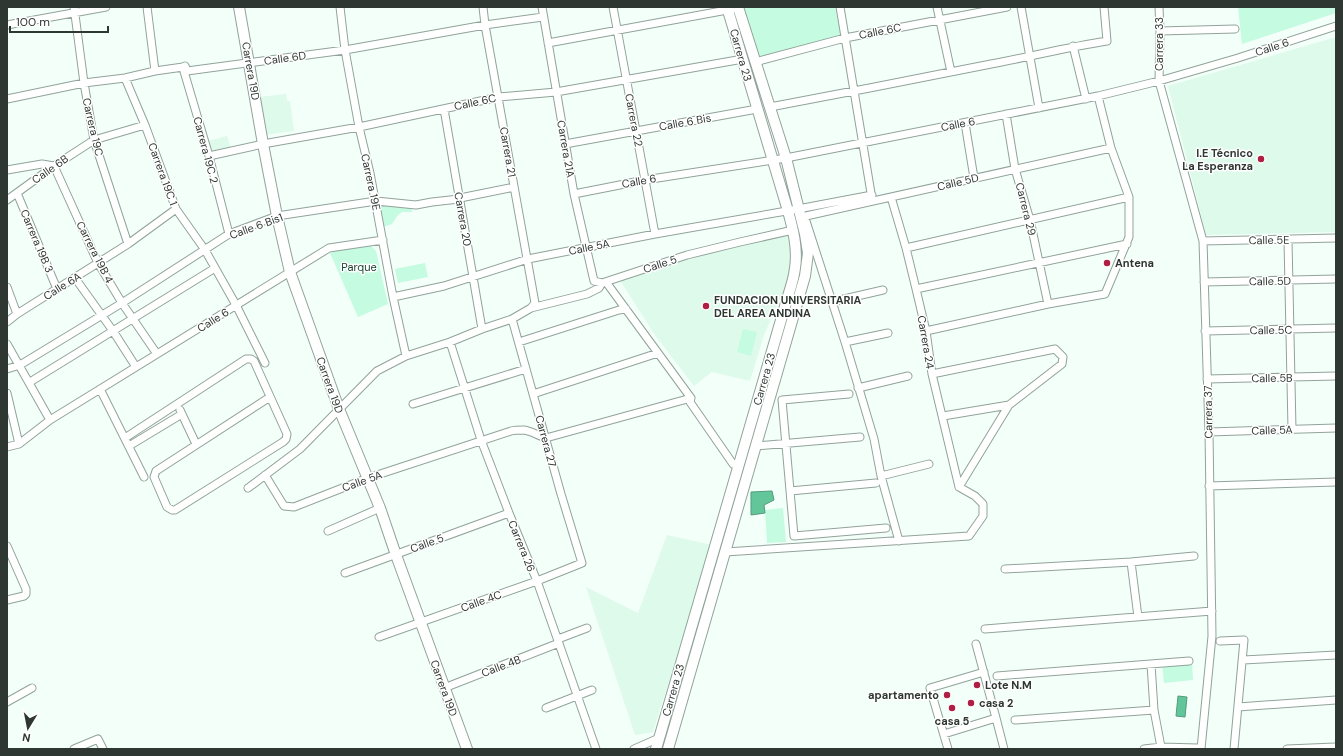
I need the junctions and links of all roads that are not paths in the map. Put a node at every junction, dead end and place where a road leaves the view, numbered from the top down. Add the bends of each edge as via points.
1 (106, 7) edge
2 (147, 7) edge
3 (239, 7) edge
4 (340, 7) edge
5 (483, 7) edge
6 (542, 7) edge
7 (613, 7) edge
8 (738, 7) edge
9 (840, 7) edge
10 (937, 7) edge
11 (1008, 7) edge
12 (1021, 7) edge
13 (1104, 7) edge
14 (1159, 7) edge
15 (727, 8) edge
16 (75, 10) edge
17 (543, 17) junction
18 (939, 20) junction
19 (7, 25) edge
20 (485, 25) junction
21 (1336, 26) edge
22 (1235, 29) dead end
23 (617, 31) junction
24 (1160, 31) junction
25 (845, 38) junction
26 (548, 44) junction
27 (1073, 46) junction
28 (345, 50) junction
29 (1030, 57) junction
30 (743, 59) junction
31 (755, 62) junction
32 (250, 63) junction
33 (182, 67) junction
34 (155, 71) junction
35 (951, 72) junction
36 (125, 78) junction
37 (626, 80) junction
38 (1159, 81) junction
39 (84, 83) junction
40 (854, 91) junction
41 (556, 92) junction
42 (1098, 96) junction
43 (498, 97) junction
44 (7, 99) edge
45 (1086, 99) junction
46 (770, 107) junction
47 (1040, 108) junction
48 (444, 109) junction
49 (757, 109) junction
50 (1006, 114) junction
51 (965, 123) junction
52 (146, 125) junction
53 (359, 127) junction
54 (636, 130) junction
55 (94, 140) junction
56 (863, 143) junction
57 (263, 144) junction
58 (565, 144) junction
59 (1111, 148) junction
60 (209, 156) junction
61 (786, 158) junction
62 (772, 160) junction
63 (54, 166) junction
64 (1015, 169) junction
65 (7, 170) edge
66 (974, 178) junction
67 (645, 180) junction
68 (514, 187) junction
69 (17, 192) junction
70 (574, 194) junction
71 (891, 197) junction
72 (872, 198) junction
73 (1129, 198) junction
74 (459, 199) junction
75 (7, 200) edge
76 (376, 201) junction
77 (176, 209) junction
78 (793, 210) junction
79 (277, 216) junction
80 (1030, 220) junction
81 (793, 230) junction
82 (229, 234) junction
83 (655, 234) junction
84 (1336, 238) edge
85 (382, 240) junction
86 (1288, 240) junction
87 (1203, 241) junction
88 (128, 244) junction
89 (1127, 244) junction
90 (585, 247) junction
91 (906, 248) junction
92 (205, 250) junction
93 (528, 259) junction
94 (98, 263) junction
95 (1039, 263) junction
96 (806, 264) junction
97 (819, 264) junction
98 (215, 268) junction
99 (290, 272) junction
100 (472, 276) junction
101 (75, 278) junction
102 (1336, 279) edge
103 (1289, 280) junction
104 (604, 282) junction
105 (1204, 282) junction
106 (7, 287) edge
107 (57, 289) junction
108 (916, 289) junction
109 (883, 290) dead end
110 (393, 297) junction
111 (832, 302) junction
112 (122, 303) junction
113 (1048, 304) junction
114 (236, 305) junction
115 (531, 308) junction
116 (626, 309) junction
117 (18, 314) junction
118 (102, 316) junction
119 (512, 319) junction
120 (133, 320) junction
121 (7, 322) edge
122 (1336, 328) edge
123 (482, 329) junction
124 (1290, 329) junction
125 (113, 331) junction
126 (926, 331) junction
127 (1205, 331) junction
128 (888, 333) dead end
129 (450, 342) junction
130 (519, 342) junction
131 (845, 342) junction
132 (7, 344) edge
133 (658, 353) junction
134 (157, 354) junction
135 (406, 356) junction
136 (265, 363) dead end
137 (20, 365) junction
138 (136, 367) junction
139 (7, 369) edge
140 (526, 369) junction
141 (932, 374) junction
142 (908, 376) dead end
143 (1336, 376) edge
144 (1291, 377) junction
145 (1207, 379) junction
146 (30, 382) junction
147 (466, 388) junction
148 (858, 388) junction
149 (100, 389) junction
150 (7, 393) edge
151 (533, 394) junction
152 (849, 394) dead end
153 (270, 397) junction
154 (691, 398) junction
155 (178, 404) junction
156 (413, 404) dead end
157 (1009, 405) junction
158 (339, 409) junction
159 (754, 413) junction
160 (182, 414) junction
161 (764, 416) junction
162 (943, 416) junction
163 (50, 420) junction
164 (1336, 428) edge
165 (1292, 429) junction
166 (1209, 432) junction
167 (860, 437) dead end
168 (125, 438) junction
169 (546, 438) junction
170 (481, 440) junction
171 (19, 444) junction
172 (196, 444) junction
173 (786, 444) junction
174 (129, 446) junction
175 (756, 446) junction
176 (7, 447) edge
177 (929, 464) dead end
178 (738, 466) junction
179 (265, 475) junction
180 (144, 476) dead end
181 (881, 476) junction
182 (368, 478) junction
183 (1336, 482) edge
184 (876, 483) dead end
185 (1209, 486) junction
186 (959, 487) junction
187 (248, 488) dead end
188 (790, 490) junction
189 (380, 508) junction
190 (509, 513) junction
191 (886, 528) dead end
192 (328, 531) dead end
193 (899, 541) junction
194 (7, 546) edge
195 (725, 552) junction
196 (396, 555) junction
197 (1194, 556) dead end
198 (582, 562) joint
199 (1131, 562) junction
200 (1005, 569) dead end
201 (345, 573) dead end
202 (537, 581) junction
203 (7, 600) edge
204 (1212, 611) junction
205 (1138, 617) junction
206 (421, 622) junction
207 (587, 628) dead end
208 (985, 629) dead end
209 (379, 637) dead end
210 (1220, 640) dead end
211 (558, 641) junction
212 (976, 644) dead end
213 (1336, 655) edge
214 (1243, 660) junction
215 (1189, 661) dead end
216 (1151, 664) junction
217 (984, 672) junction
218 (997, 676) dead end
219 (32, 688) dead end
220 (444, 688) junction
221 (592, 690) dead end
222 (578, 696) junction
223 (1336, 700) edge
224 (7, 702) edge
225 (1238, 707) junction
226 (546, 708) dead end
227 (1154, 710) junction
228 (996, 718) junction
229 (1015, 720) dead end
230 (944, 734) junction
231 (659, 738) junction
232 (1161, 747) junction
233 (1335, 747) edge
234 (74, 749) edge
235 (103, 749) edge
236 (467, 749) edge
237 (596, 749) edge
238 (634, 749) edge
239 (656, 749) edge
240 (668, 749) edge
241 (948, 749) edge
242 (1004, 749) edge
243 (1144, 749) edge
244 (1199, 749) edge
245 (1234, 749) edge
246 (1287, 749) edge

1 - 16 street
2 - 34 street
3 - 32 main road, Carrera 19D
4 - 28 street, Carrera 19E
5 - 20 street, Carrera 21
6 - 17 street, Carrera 21A
7 - 23 street, Carrera 22
8 - 15 street
8 - 31 main road, Carrera 23
9 - 25 street
10 - 18 street
11 - 18 street, Calle 6C
12 - 29 street
13 - 27 street via 1107,41
14 - 24 street, Carrera 33
15 - 23 street
15 - 30 main road, Carrera 23
16 - 19 street
16 - 39 street, Carrera 19C
17 - 20 street, Calle 6D
17 - 26 street, Carrera 21A
18 - 25 street, Calle 6C
18 - 35 street
20 - 28 street, Calle 6D
20 - 43 street, Carrera 21
21 - 38 street, Calle 6
22 - 24 street
23 - 26 street
23 - 37 street, Carrera 22
24 - 38 street, Carrera 33
25 - 31 street, Calle 6C
25 - 40 street
26 - 41 street, Carrera 21A
27 - 29 street
27 - 45 street
28 - 32 street, Calle 6D
28 - 53 street, Carrera 19E
29 - 35 street
29 - 47 street
30 - 37 street, Calle 6C
30 - 49 main road, Carrera 23
31 - 46 main road, Carrera 23
32 - 33 street, Calle 6D via 187,71 185,66
32 - 57 main road, Carrera 19D
33 - 34 street, Calle 6D
33 - 60 street, Carrera 19C 2
34 - 36 street, Calle 6D
35 - 40 street
36 - 39 street, Calle 6D
36 - 52 street, Carrera 19C 1
37 - 41 street, Calle 6C
37 - 54 street, Carrera 22
38 - 42 street, Calle 6
38 - 87 street, Carrera 37
39 - 44 street, Calle 6D
39 - 55 street, Carrera 19C
40 - 46 street
40 - 56 street
41 - 43 street, Calle 6C
41 - 58 street, Carrera 21A
42 - 45 street, Calle 6
42 - 59 street
43 - 48 street, Calle 6C
43 - 68 street, Carrera 21
45 - 47 street, Calle 6
46 - 61 main road, Carrera 23
47 - 50 street, Calle 6
48 - 53 street, Calle 6C
48 - 74 street, Carrera 20
49 - 54 street, Calle 6 Bis
49 - 62 main road, Carrera 23
50 - 51 street, Calle 6
50 - 64 street, Carrera 29
51 - 56 street, Calle 6
51 - 66 street
52 - 55 street
52 - 77 street, Carrera 19C 1
53 - 57 street, Calle 6C
53 - 76 street, Carrera 19E
54 - 58 street, Calle 6 Bis
54 - 67 street, Carrera 22
55 - 63 street, Calle 6B
55 - 88 street, Carrera 19C
56 - 61 street, Calle 6
56 - 72 street
57 - 60 street, Calle 6C
57 - 79 main road, Carrera 19D
58 - 70 street, Carrera 21A
59 - 64 street, Calle 5D
59 - 73 street
60 - 82 street, Carrera 19C 2
61 - 62 street, Calle 6
61 - 78 main road, Carrera 23
62 - 67 street, Calle 6
62 - 78 main road, Carrera 23
63 - 65 street via 42,164
63 - 69 street, Calle 6B
63 - 94 street, Carrera 19B 4
64 - 66 street, Calle 5D
64 - 80 street, Carrera 29
66 - 71 street, Calle 5D
67 - 70 street, Calle 6
67 - 83 street, Carrera 22
68 - 74 street, Calle 6 Bis1
68 - 93 street, Carrera 21
69 - 75 street, Calle 6B
69 - 107 street, Carrera 19B 3
70 - 90 street, Carrera 21A
71 - 72 street, Calle 5D
71 - 91 street, Carrera 24
72 - 78 street, Calle 5A
72 - 97 street, Calle 5D via 806,216
73 - 80 street
73 - 89 street
74 - 76 street, Calle 6 Bis1 via 416,205
74 - 100 street, Carrera 20
76 - 79 street, Calle 6 Bis1
76 - 85 street, Carrera 19E
77 - 88 street, Calle 6A
77 - 92 street, Carrera 19C 1
78 - 81 main road, Carrera 23
78 - 83 street, Calle 5A
78 - 96 main road, Carrera 23 via 805,234 808,253
79 - 82 street, Calle 6 Bis1
79 - 99 main road, Carrera 19D
80 - 91 street
80 - 95 street, Carrera 29
81 - 104 street, Calle 5 via 687,256
81 - 159 main road, Carrera 23 via 795,267
82 - 92 street, Calle 6 Bis1
83 - 90 street, Calle 5A
84 - 86 street, Calle 5E
85 - 99 street, Calle 6 via 330,248
85 - 110 street, Carrera 19E
86 - 87 street, Calle 5E
86 - 103 street
87 - 105 street, Carrera 37
88 - 94 street, Calle 6A
89 - 95 street
89 - 113 street via 1105,294
90 - 93 street, Calle 5A
90 - 104 street, Carrera 21A via 594,281
91 - 108 street, Carrera 24
92 - 98 street, Carrera 19C 1
92 - 112 street, Calle 6 Bis1
93 - 100 street, Calle 5A
93 - 115 street, Carrera 21 via 535,297 535,303
94 - 101 street, Calle 6A
94 - 112 street, Carrera 19B 4
95 - 108 street
95 - 113 street, Carrera 29
96 - 97 street
96 - 161 main road, Carrera 23 via 805,276
97 - 111 street
98 - 114 street, Carrera 19C 1
98 - 120 street
99 - 114 street, Calle 6
99 - 158 main road, Carrera 19D
100 - 110 street, Calle 5A via 444,286
100 - 123 street, Carrera 20
101 - 107 street, Calle 6A
101 - 118 street
102 - 103 street, Calle 5D
103 - 105 street, Calle 5D
103 - 124 street
104 - 115 street, Calle 5 via 588,294
104 - 116 street, Carrera 21A
105 - 127 street, Carrera 37
106 - 117 street
107 - 117 street, Calle 6A
108 - 126 street, Carrera 24
109 - 111 street
110 - 135 street, Carrera 19E
111 - 131 street
112 - 118 street, Calle 6 Bis1
112 - 120 street, Carrera 19B 4
113 - 126 street
114 - 134 street, Calle 6
114 - 136 street, Carrera 19C 1
115 - 119 street, Calle 5
116 - 130 street
116 - 133 street, Carrera 21A
117 - 121 street, Calle 6A
118 - 125 street
118 - 137 street, Calle 6 Bis1
119 - 123 street, Calle 5
119 - 130 street, Carrera 27
120 - 125 street
120 - 134 street, Carrera 19B 4
122 - 124 street, Calle 5C
123 - 129 street, Calle 5
124 - 127 street, Calle 5C
124 - 144 street
125 - 138 street
125 - 146 street
126 - 141 street, Carrera 24
127 - 145 street, Carrera 37
128 - 131 street
129 - 135 street, Calle 5
129 - 147 street, Carrera 26
130 - 140 street, Carrera 27
131 - 148 street
132 - 137 street
133 - 151 street
133 - 154 street, Carrera 21A
134 - 138 street, Calle 6
135 - 158 street, Calle 5 via 377,371
137 - 139 street, Calle 6 Bis1
137 - 146 street
138 - 149 street, Calle 6
140 - 147 street
140 - 151 street, Carrera 27
141 - 157 street via 1055,349 1063,357 1062,364
141 - 162 street, Carrera 24
142 - 148 street
143 - 144 street, Calle 5B
144 - 145 street, Calle 5B
144 - 165 street
145 - 166 street, Carrera 37
146 - 163 street
147 - 156 street
147 - 170 street, Carrera 26
148 - 181 street via 874,439
149 - 163 street, Calle 6
149 - 168 street
150 - 171 street
151 - 169 street, Carrera 27
152 - 173 street via 782,400
153 - 155 street via 254,362 248,359
153 - 172 street
153 - 172 street via 287,434 285,440 177,510 172,510 168,507 154,477 155,473
154 - 169 street
154 - 178 street, Carrera 21A via 690,402 733,464
155 - 160 street
155 - 168 street
157 - 162 street
157 - 186 street
158 - 179 street, Calle 5 via 300,449
158 - 182 main road, Carrera 19D
159 - 161 main road
159 - 178 main road, Carrera 23
160 - 172 street
160 - 174 street
161 - 175 main road, Carrera 23
162 - 186 street, Carrera 24
163 - 171 street
164 - 165 street, Calle 5A
165 - 166 street, Calle 5A
166 - 185 street, Carrera 37
167 - 173 street
168 - 174 street
169 - 170 street, Calle 5A via 524,430
169 - 198 street, Carrera 27
170 - 182 street, Calle 5A
170 - 190 street, Carrera 26
171 - 176 street
173 - 175 street
173 - 188 street
174 - 180 street
175 - 195 main road, Carrera 23
177 - 181 street
178 - 231 main road, Carrera 23
179 - 182 street, Calle 5A via 284,506 294,507
179 - 187 street, Calle 5
181 - 193 street
182 - 189 main road, Carrera 19D
183 - 185 street
184 - 188 street
185 - 204 street, Carrera 37
186 - 193 street via 983,504 983,516 969,536
188 - 191 street via 794,536
189 - 192 street
189 - 196 main road, Carrera 19D
190 - 196 street, Calle 5
190 - 202 street, Carrera 26
193 - 195 street
194 - 203 street via 26,589 24,596
195 - 240 main road, Carrera 23
196 - 201 street, Calle 5
196 - 206 main road, Carrera 19D
197 - 199 street
198 - 202 street, Calle 4C
199 - 200 street
199 - 205 street
202 - 206 street, Calle 4C
202 - 211 street, Carrera 26
204 - 205 street
204 - 244 street, Carrera 37
205 - 208 street
206 - 209 street, Calle 4C
206 - 220 main road, Carrera 19D
207 - 211 street, Calle 4B
210 - 214 street via 1244,640
211 - 220 street, Calle 4B
211 - 222 street, Carrera 26
212 - 217 street
213 - 214 street
214 - 225 street
215 - 216 street
216 - 218 street
216 - 227 street
217 - 228 street
217 - 230 street via 930,688
219 - 224 street
220 - 236 main road, Carrera 19D
221 - 222 street
222 - 226 street
222 - 237 street, Carrera 26
223 - 225 street
225 - 245 street
227 - 229 street
227 - 232 street
228 - 230 street
228 - 242 street
230 - 241 street
231 - 238 street
231 - 239 main road, Carrera 23
232 - 243 street
232 - 244 street
233 - 246 street
234 - 235 street via 98,739

